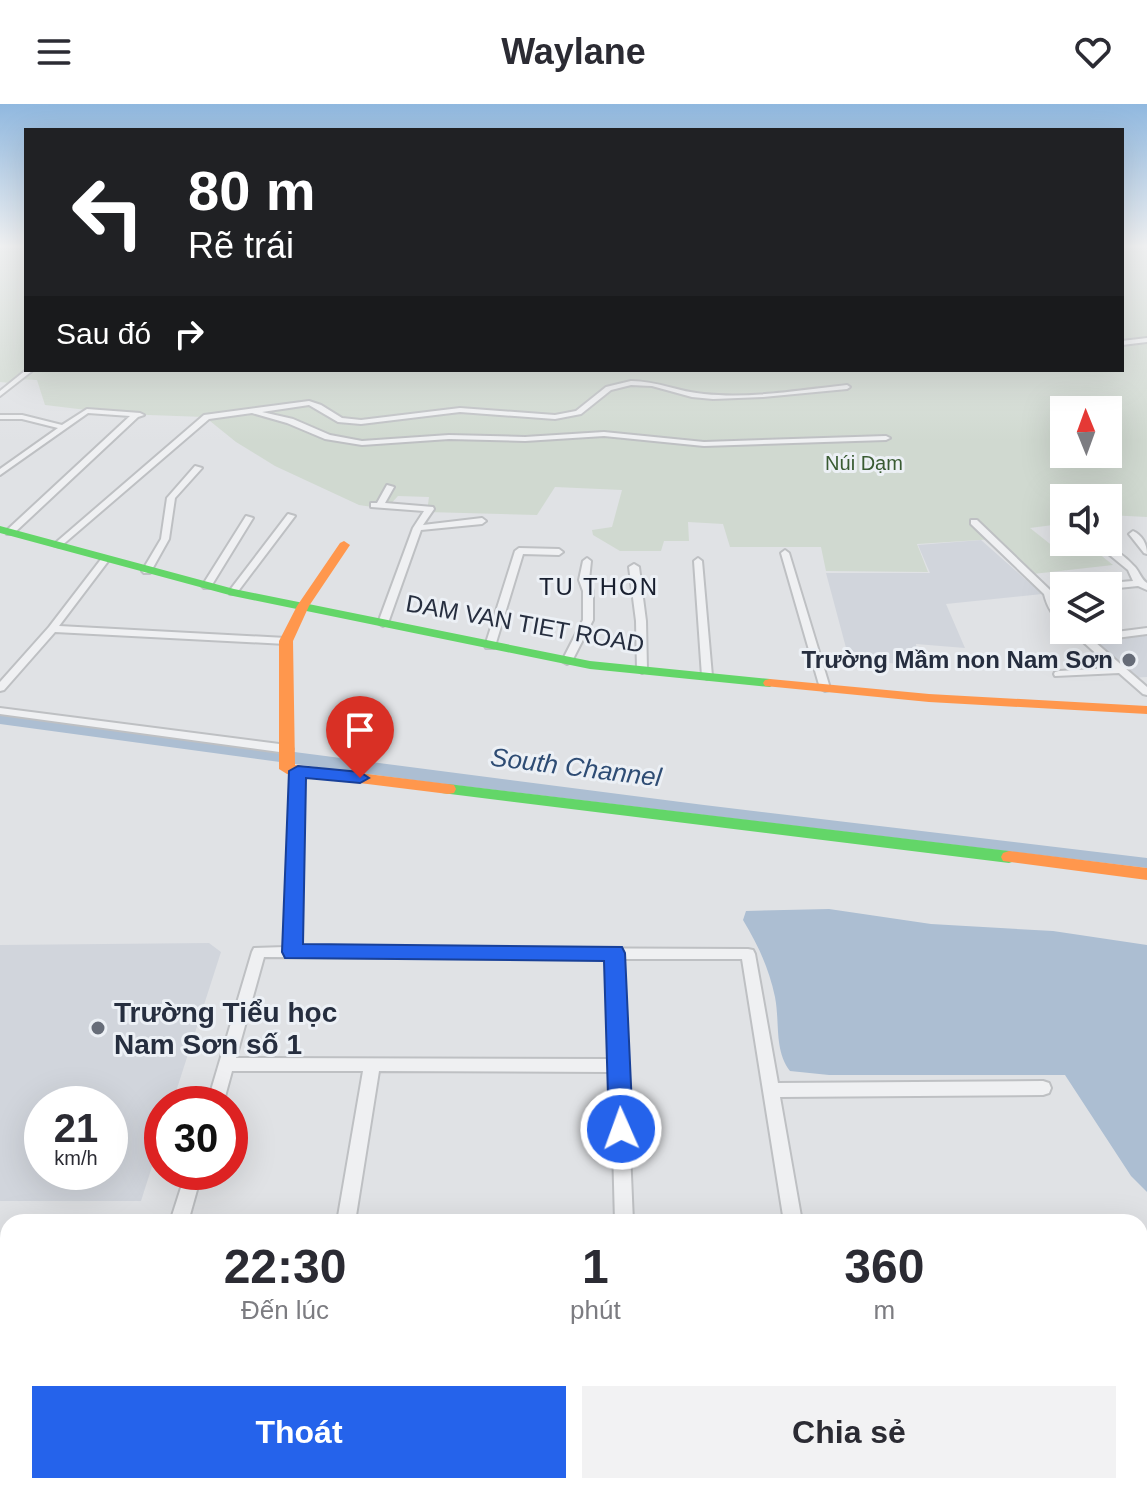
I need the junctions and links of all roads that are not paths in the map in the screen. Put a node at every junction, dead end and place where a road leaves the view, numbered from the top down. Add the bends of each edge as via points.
1 (1147, 340) edge
2 (1124, 343) edge
3 (28, 372) edge
4 (847, 387) dead end
5 (0, 394) edge
6 (248, 410) junction
7 (0, 417) edge
8 (61, 427) junction
9 (886, 438) dead end
10 (198, 468) dead end
11 (0, 473) edge
12 (390, 487) dead end
13 (291, 516) dead end
14 (249, 518) dead end
15 (482, 521) dead end
16 (974, 522) dead end
17 (417, 528) junction
18 (5, 531) edge
19 (1133, 534) dead end
20 (57, 545) junction
21 (344, 545) dead end
22 (1147, 551) edge
23 (559, 552) dead end
24 (785, 553) dead end
25 (1116, 556) edge
26 (105, 560) junction
27 (587, 561) dead end
28 (698, 561) dead end
29 (634, 567) dead end
30 (1147, 567) edge
31 (1132, 569) junction
32 (147, 571) junction
33 (1143, 585) edge
34 (207, 586) junction
35 (1122, 586) edge
36 (233, 592) junction
37 (1048, 593) joint
38 (1050, 600) edge
39 (303, 606) junction
40 (383, 623) junction
41 (52, 629) junction
42 (1147, 631) edge
43 (1122, 634) edge
44 (286, 641) junction
45 (1092, 644) edge
46 (490, 646) junction
47 (567, 661) junction
48 (642, 670) junction
49 (1123, 670) junction
50 (1059, 674) dead end
51 (707, 676) junction
52 (0, 688) edge
53 (825, 688) junction
54 (1147, 692) edge
55 (1147, 710) edge
56 (0, 711) edge
57 (287, 749) junction
58 (292, 770) junction
59 (1147, 874) edge
60 (292, 952) junction
61 (615, 953) junction
62 (227, 1064) junction
63 (372, 1065) junction
64 (619, 1066) junction
65 (220, 1086) edge
66 (1043, 1088) dead end
67 (771, 1090) junction
68 (189, 1190) edge
69 (181, 1214) edge
70 (347, 1214) edge
71 (624, 1214) edge
72 (792, 1214) edge

1 - 2 street
3 - 5 street
4 - 6 street via 713,397 678,393 658,384 626,384 600,392 586,410 549,417 460,410 359,422 336,419 309,403
6 - 9 street via 362,443 604,434 704,444
6 - 20 street via 201,421
7 - 8 street
8 - 11 street
8 - 18 street via 92,409 139,415
10 - 32 street via 171,498 165,539
12 - 17 street via 376,505 430,509
13 - 36 street
14 - 34 street
15 - 17 street
16 - 37 street
17 - 40 street
18 - 20 main road, DAM VAN TIET ROAD
19 - 22 street
20 - 26 main road, DAM VAN TIET ROAD
21 - 39 main road
23 - 46 street via 519,551
24 - 53 street
25 - 31 street
26 - 32 main road, DAM VAN TIET ROAD
26 - 41 street
27 - 47 street via 588,620
28 - 51 street
29 - 48 street
30 - 31 street
31 - 33 street
32 - 34 main road, DAM VAN TIET ROAD
33 - 35 street
34 - 36 main road, DAM VAN TIET ROAD
36 - 39 main road, DAM VAN TIET ROAD
37 - 38 street
39 - 40 main road, DAM VAN TIET ROAD
39 - 44 main road
40 - 46 main road, DAM VAN TIET ROAD
41 - 44 street
41 - 52 street
42 - 43 street
44 - 57 main road
45 - 49 street
46 - 47 main road, DAM VAN TIET ROAD
47 - 48 main road, DAM VAN TIET ROAD
48 - 51 main road, DAM VAN TIET ROAD
49 - 50 street
49 - 54 street
51 - 53 main road, DAM VAN TIET ROAD
53 - 55 main road, DAM VAN TIET ROAD
56 - 57 street
57 - 58 main road
58 - 59 main road
58 - 60 street
60 - 61 street
60 - 62 street via 259,952
61 - 64 street
61 - 67 street via 748,954
62 - 63 street
62 - 65 street
63 - 64 street
63 - 70 street
64 - 71 street
66 - 67 street
67 - 72 street
68 - 69 street

